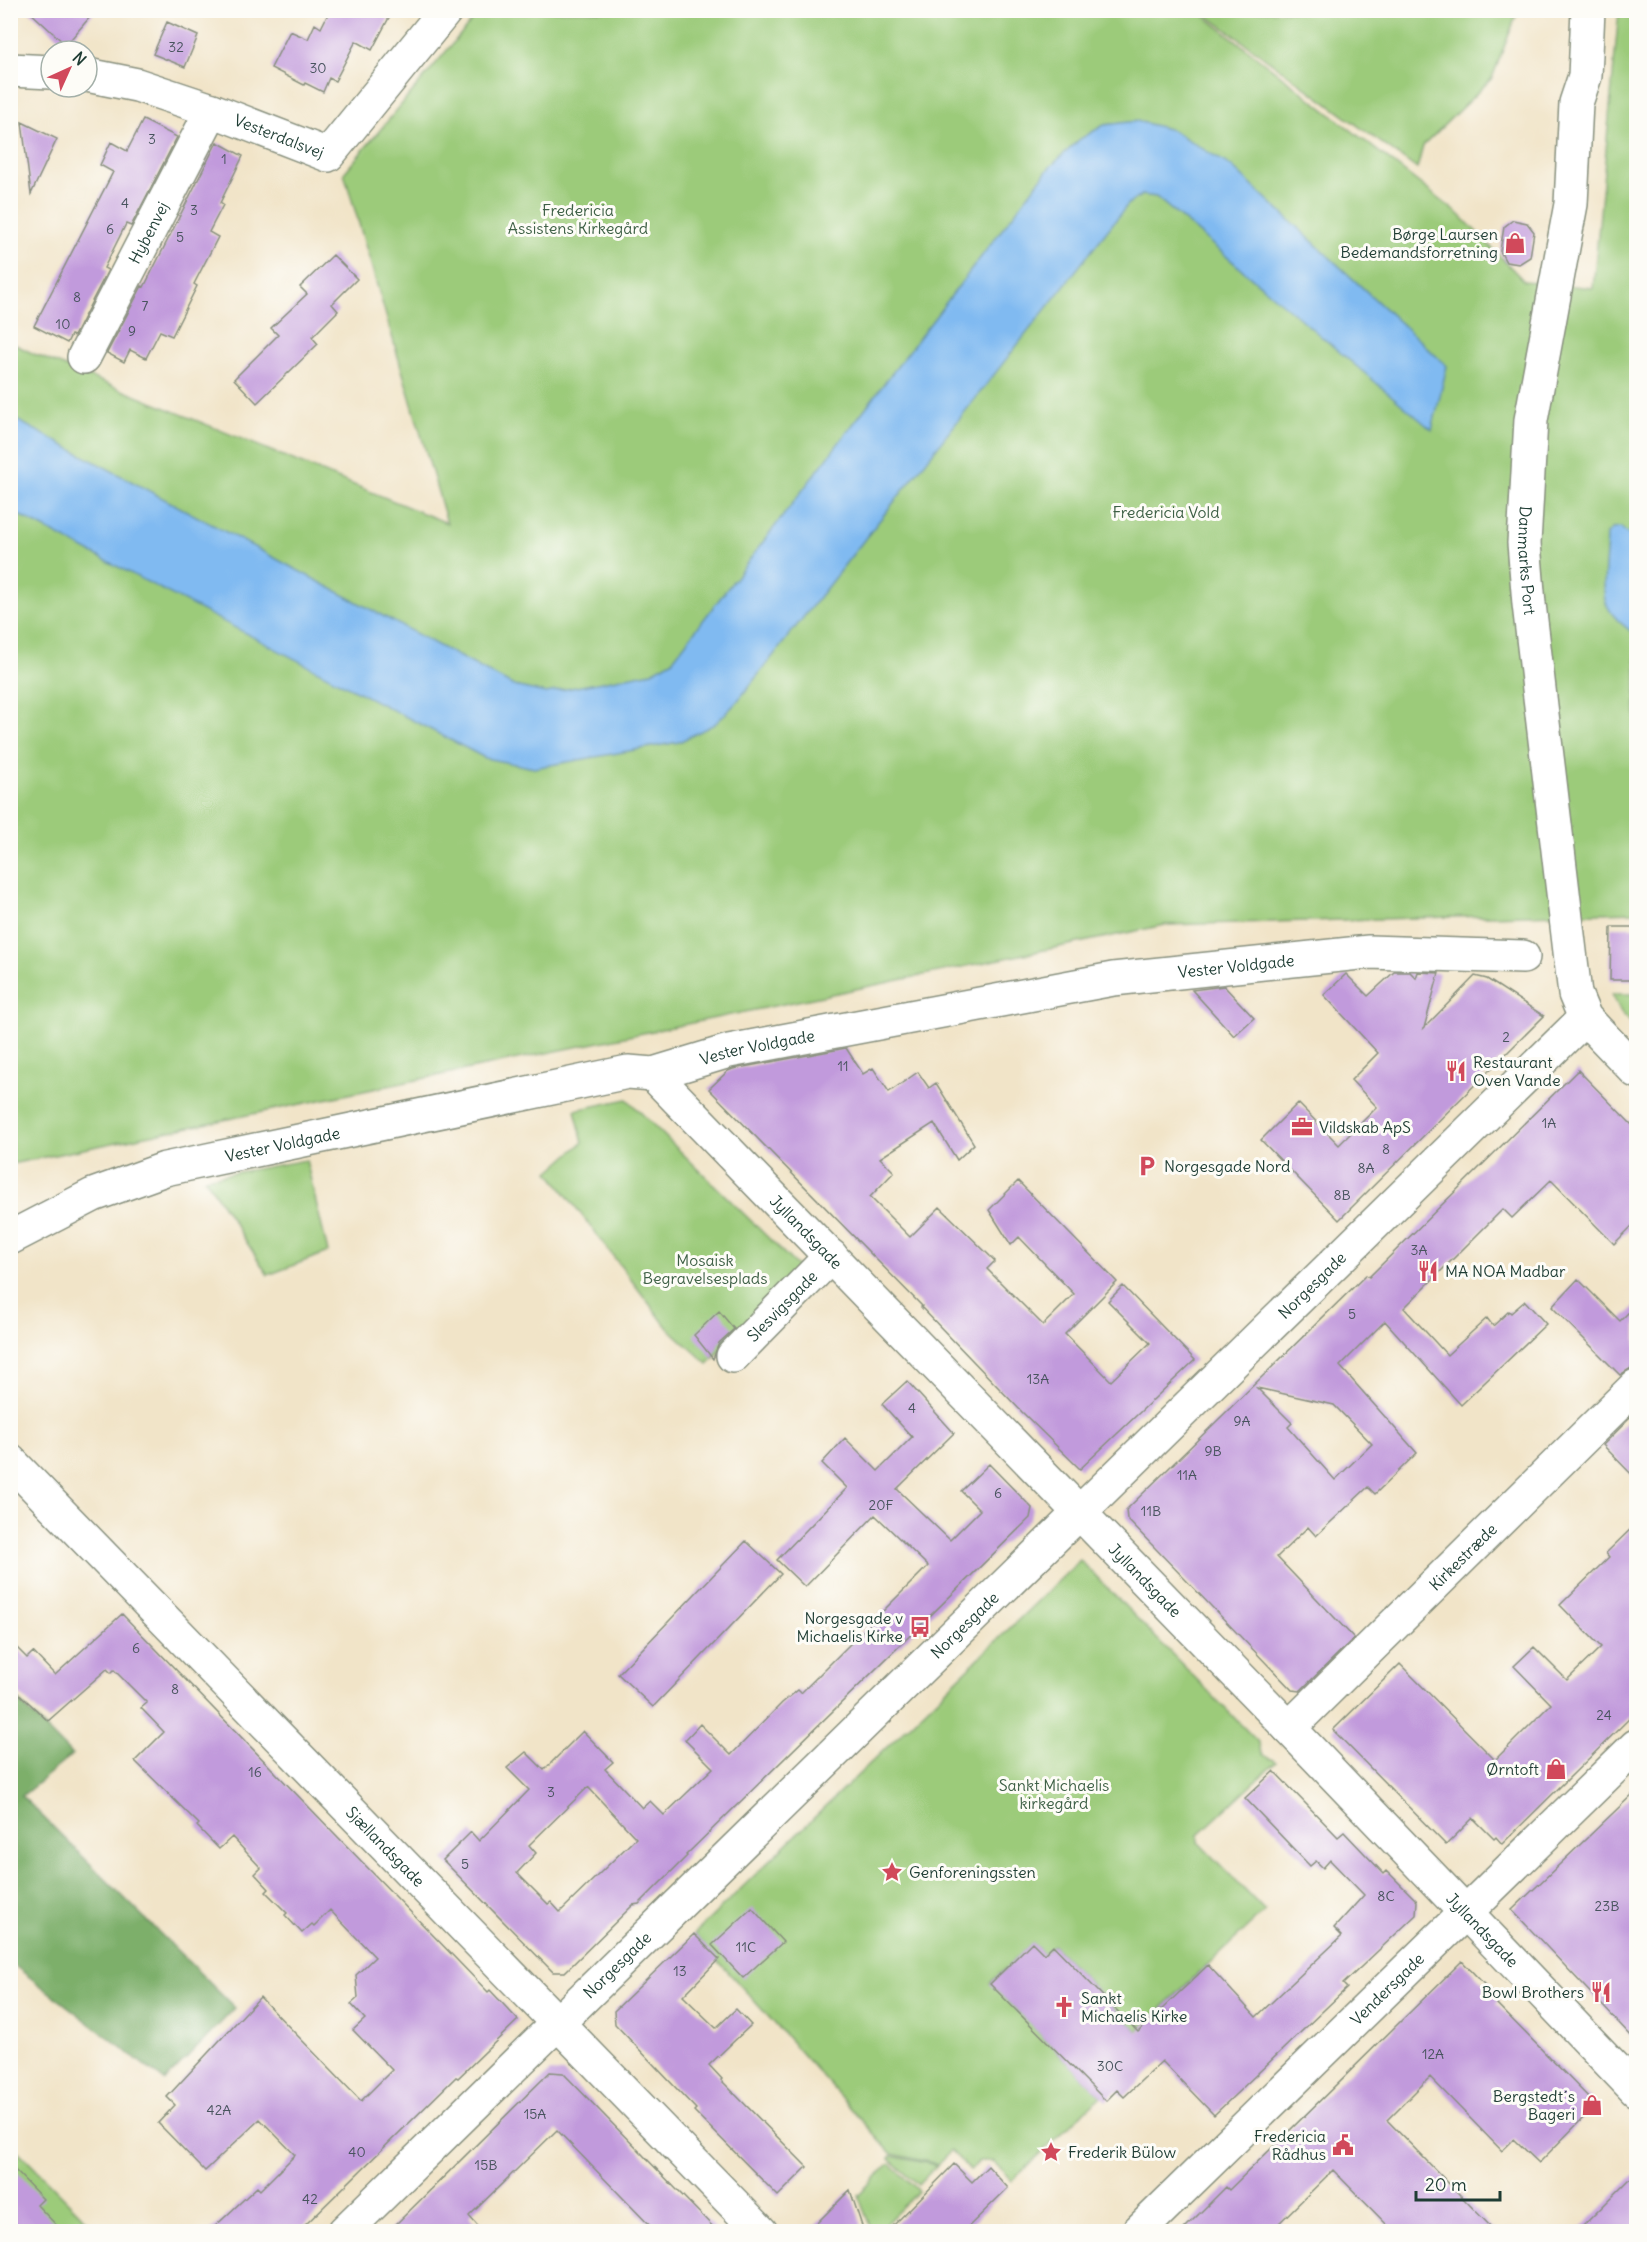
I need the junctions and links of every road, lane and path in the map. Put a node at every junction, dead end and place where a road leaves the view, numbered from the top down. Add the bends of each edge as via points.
1 (446, 10) edge
2 (1567, 10) edge
3 (1588, 10) edge
4 (10, 70) edge
5 (39, 71) edge
6 (99, 77) edge
7 (1576, 103) junction
8 (212, 110) junction
9 (84, 357) dead end
10 (1523, 957) dead end
11 (1585, 1018) junction
12 (1636, 1071) edge
13 (653, 1074) junction
14 (10, 1238) edge
15 (831, 1256) junction
16 (733, 1356) dead end
17 (1636, 1386) edge
18 (10, 1461) edge
19 (1079, 1514) junction
20 (1289, 1728) junction
21 (1636, 1746) edge
22 (1466, 1914) junction
23 (558, 2024) junction
24 (1636, 2090) edge
25 (344, 2232) edge
26 (761, 2232) edge
27 (1138, 2232) edge

1 - 8 street, Vesterdalsvej via 328,155
2 - 7 street, Danmarks Port via 1567,72
3 - 7 street, Danmarks Port via 1585,76
4 - 5 street
6 - 8 street, Vesterdalsvej via 137,85
7 - 11 street, Danmarks Port via 1571,204 1531,420 1524,543 1572,976
8 - 9 street, Hybenvej
10 - 13 street, Vester Voldgade via 1369,952 1113,979 729,1051
11 - 12 street
11 - 19 street, Norgesgade
13 - 14 street, Vester Voldgade via 628,1072 165,1169 93,1195
13 - 15 street, Jyllandsgade
15 - 16 street, Slesvigsgade
15 - 19 street, Jyllandsgade
17 - 20 street, Kirkestræde
18 - 23 street, Sjællandsgade
19 - 20 street, Jyllandsgade
19 - 23 street, Norgesgade
20 - 22 street, Jyllandsgade
21 - 22 street, Vendersgade
22 - 24 street, Jyllandsgade
22 - 27 street, Vendersgade
23 - 25 street, Norgesgade
23 - 26 street, Sjællandsgade

